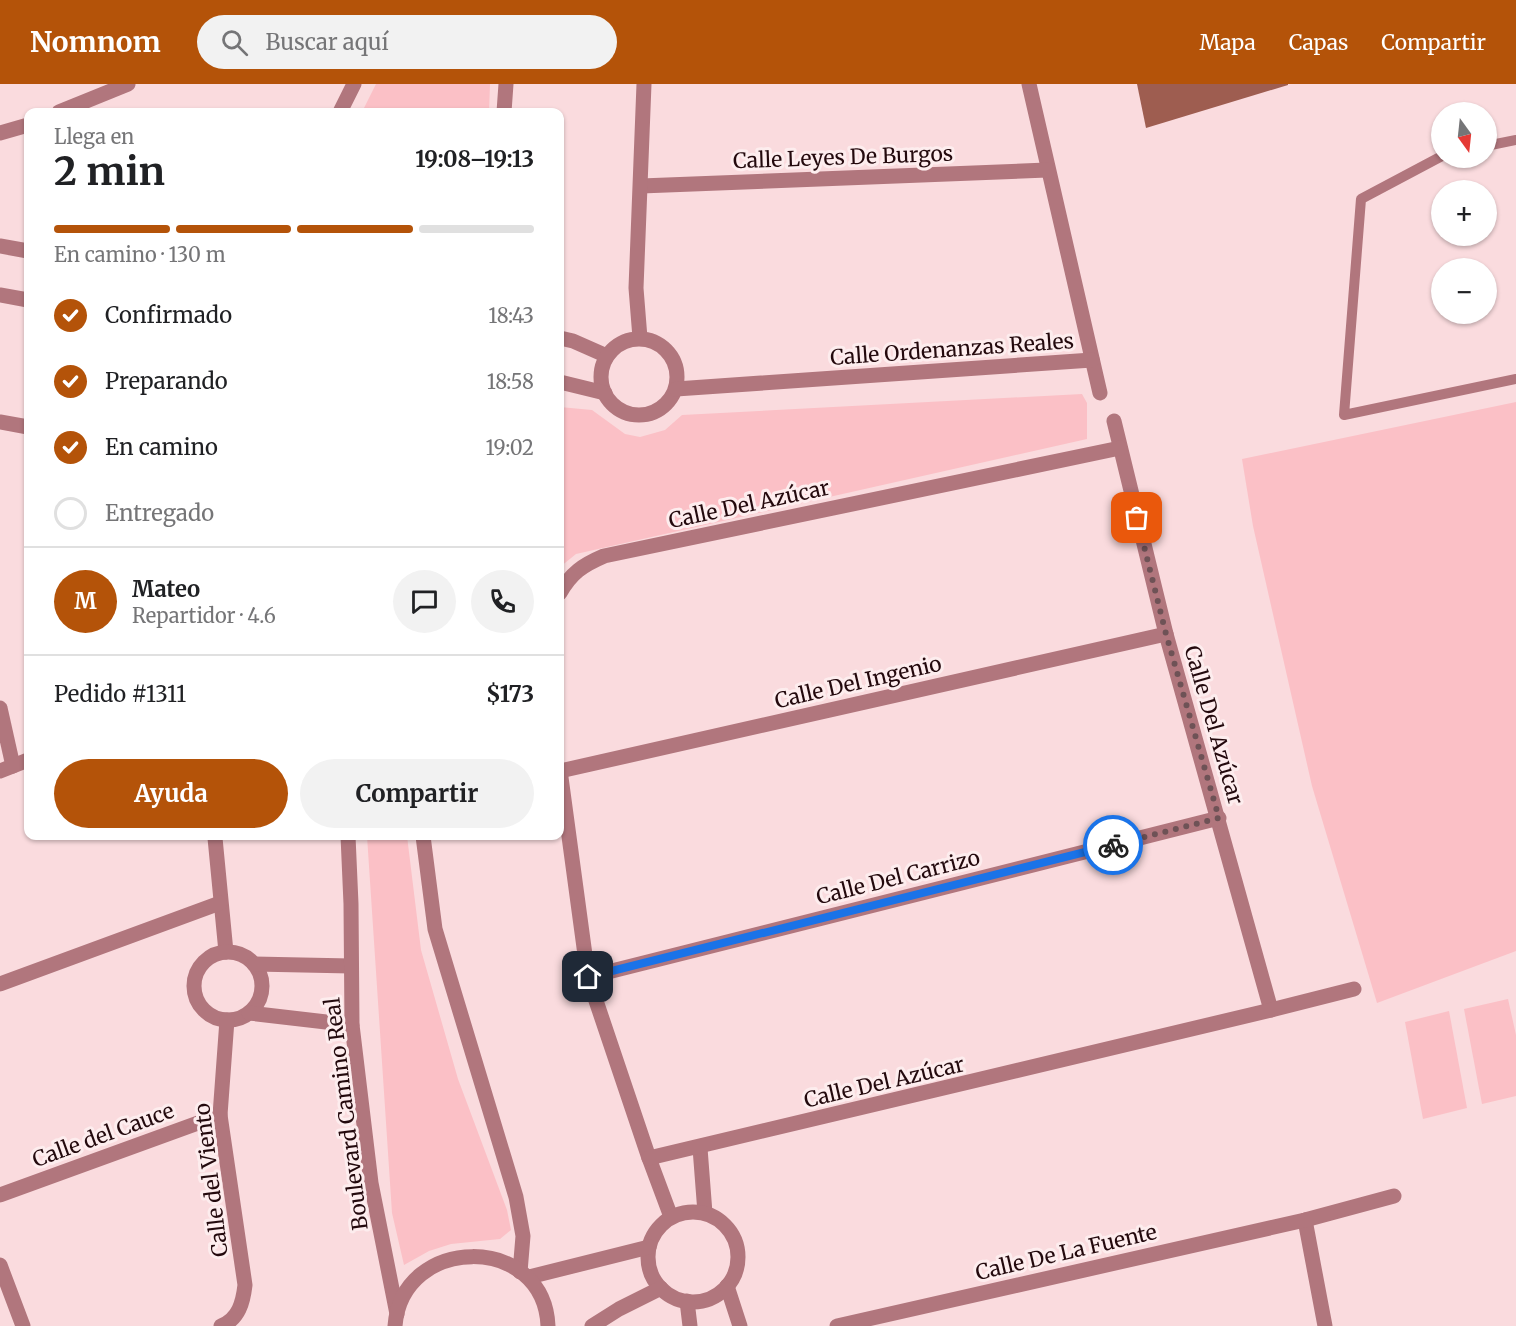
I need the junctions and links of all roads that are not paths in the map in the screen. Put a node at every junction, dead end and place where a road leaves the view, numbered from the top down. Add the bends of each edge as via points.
1 (128, 84) edge
2 (354, 84) edge
3 (506, 84) edge
4 (644, 84) edge
5 (1029, 84) edge
6 (69, 108) edge
7 (342, 108) edge
8 (504, 108) edge
9 (24, 126) edge
10 (0, 133) edge
11 (1516, 140) edge
12 (1497, 144) edge
13 (1431, 162) edge
14 (1047, 170) junction
15 (641, 186) junction
16 (0, 246) edge
17 (24, 250) edge
18 (0, 295) edge
19 (24, 299) edge
20 (640, 338) junction
21 (564, 339) edge
22 (607, 356) junction
23 (1092, 360) junction
24 (1516, 379) edge
25 (564, 383) edge
26 (676, 389) junction
27 (604, 393) junction
28 (1100, 393) dead end
29 (1114, 421) dead end
30 (0, 422) edge
31 (24, 426) edge
32 (1120, 448) junction
33 (564, 587) edge
34 (1166, 634) junction
35 (0, 708) edge
36 (24, 761) edge
37 (6, 768) edge
38 (564, 770) edge
39 (564, 800) edge
40 (1219, 818) junction
41 (215, 840) edge
42 (348, 840) edge
43 (424, 840) edge
44 (220, 903) junction
45 (226, 952) junction
46 (254, 964) junction
47 (351, 966) junction
48 (588, 977) junction
49 (0, 984) edge
50 (1354, 989) dead end
51 (1272, 1010) junction
52 (249, 1013) junction
53 (227, 1020) junction
54 (352, 1025) junction
55 (220, 1115) junction
56 (699, 1148) junction
57 (649, 1158) junction
58 (0, 1195) edge
59 (1394, 1196) dead end
60 (705, 1213) junction
61 (671, 1217) junction
62 (1305, 1220) junction
63 (649, 1247) junction
64 (0, 1265) edge
65 (524, 1274) junction
66 (727, 1286) junction
67 (661, 1288) junction
68 (687, 1301) junction
69 (393, 1322) edge
70 (23, 1326) edge
71 (221, 1326) edge
72 (548, 1326) edge
73 (592, 1326) edge
74 (690, 1326) edge
75 (740, 1326) edge
76 (837, 1326) edge
77 (1325, 1326) edge

1 - 6 street
2 - 7 street
3 - 8 street
4 - 15 street
5 - 14 street, Calle Ordenanzas Reales
9 - 10 street
11 - 12 lane
13 - 24 lane via 1361,199 1344,415
14 - 15 street, Calle Leyes De Burgos
14 - 23 street, Calle Ordenanzas Reales
15 - 20 street via 636,288
16 - 17 street
18 - 19 street
20 - 22 street via 627,340
20 - 26 street via 663,346 671,355 678,377
21 - 22 street
22 - 27 street via 602,368
23 - 26 street, Calle Ordenanzas Reales
23 - 28 street
25 - 27 street
26 - 27 street via 660,409 648,414 623,411
29 - 32 street
30 - 31 street
32 - 33 street, Calle Del Azúcar via 604,556 585,564
32 - 34 street, Calle Del Azúcar
34 - 38 street, Calle Del Ingenio
34 - 40 street, Calle Del Azúcar
35 - 37 street
36 - 37 street
39 - 48 street
40 - 48 street, Calle Del Carrizo
40 - 51 street, Calle Del Azúcar
41 - 44 street
42 - 47 street, Boulevard Camino Real
43 - 65 street via 435,929 516,1197
44 - 45 street
44 - 49 street
45 - 46 street via 236,953
45 - 53 street via 205,961 194,981 194,993 206,1012
46 - 47 street
46 - 52 street via 260,974 261,995
47 - 54 street, Boulevard Camino Real
48 - 57 street
50 - 51 street
51 - 56 street, Calle Del Azúcar
52 - 53 street
52 - 54 street
53 - 55 street, Calle del Viento
54 - 69 street, Boulevard Camino Real
55 - 58 street, Calle del Cauce
55 - 71 street, Calle del Viento via 245,1285 238,1312
56 - 57 street, Calle Del Azúcar
56 - 60 street
57 - 61 street
59 - 62 street, Calle De La Fuente
60 - 61 street
60 - 66 street via 729,1230 736,1243 735,1273
61 - 63 street via 653,1235
62 - 76 street, Calle De La Fuente
62 - 77 street
63 - 65 street
63 - 67 street via 652,1276
64 - 70 street
65 - 69 street via 496,1258 469,1255 442,1261 420,1275 403,1297
65 - 72 street via 541,1298
66 - 68 street via 716,1295
66 - 75 street
67 - 68 street
67 - 73 street
68 - 74 street

